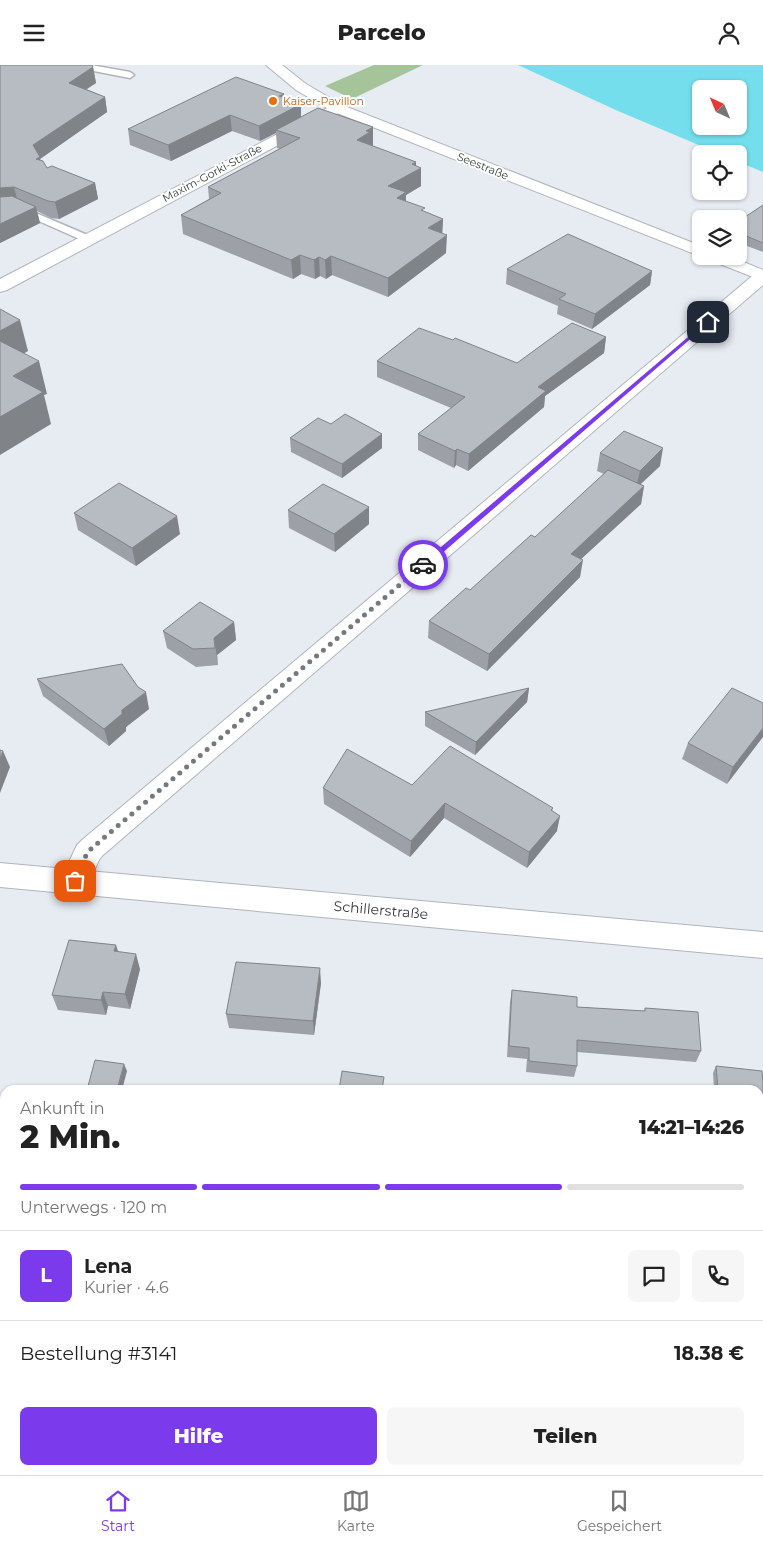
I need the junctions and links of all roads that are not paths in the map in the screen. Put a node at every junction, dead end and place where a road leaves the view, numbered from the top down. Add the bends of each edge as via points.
1 (78, 65) edge
2 (273, 65) edge
3 (130, 75) dead end
4 (338, 108) junction
5 (0, 210) edge
6 (88, 239) junction
7 (692, 248) edge
8 (735, 265) edge
9 (763, 276) edge
10 (0, 286) edge
11 (0, 875) edge
12 (75, 881) junction
13 (763, 945) edge

1 - 3 lane
2 - 4 street, Seestraße via 301,87
4 - 6 street, Maxim-Gorki-Straße
4 - 7 street, Seestraße
5 - 6 lane via 17,208
6 - 10 street, Maxim-Gorki-Straße
8 - 9 street
9 - 12 street via 92,848
11 - 12 street, Schillerstraße
12 - 13 street, Schillerstraße

